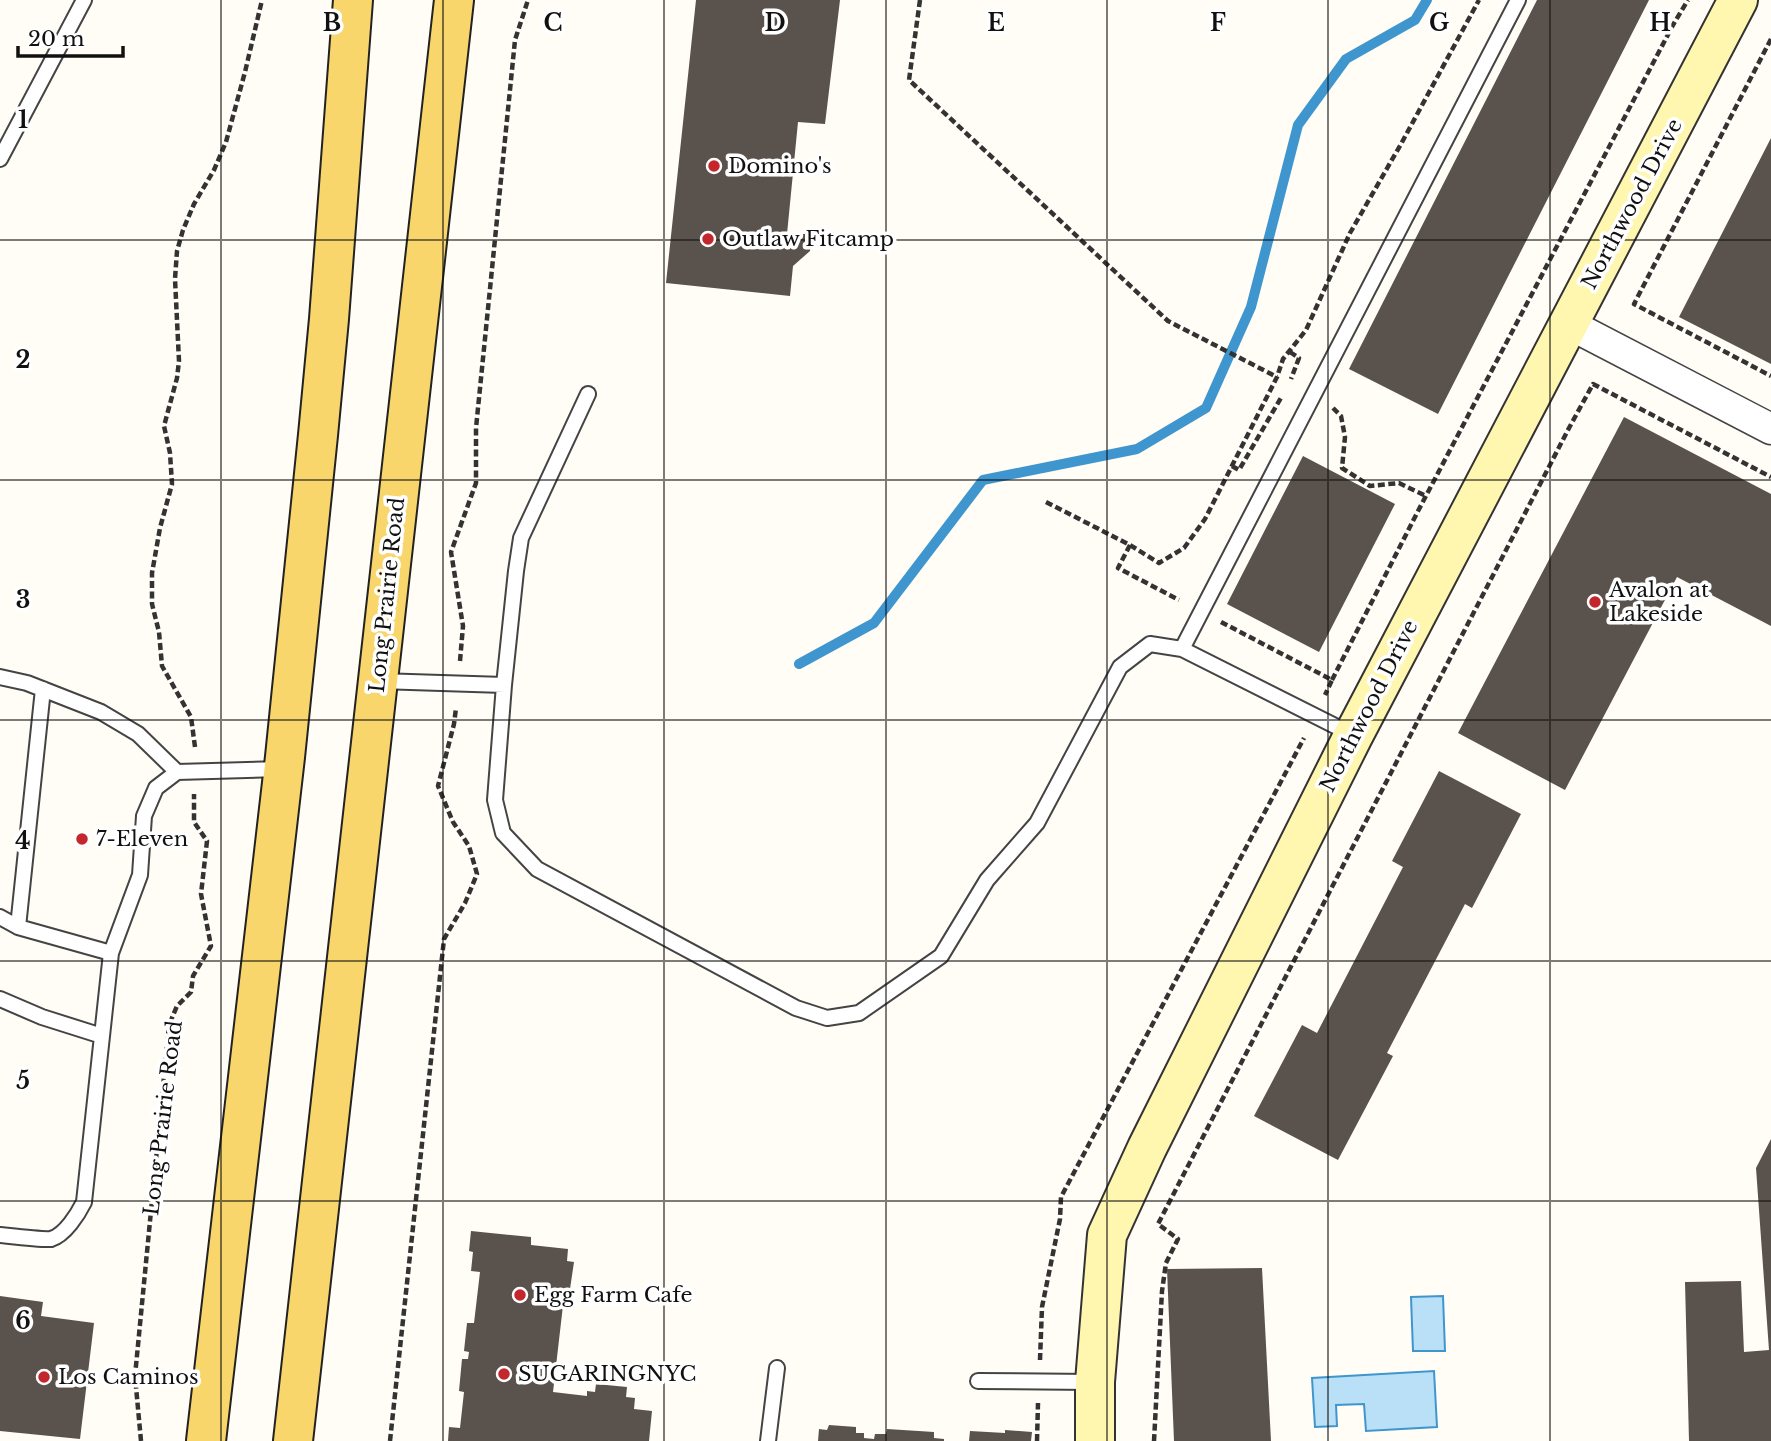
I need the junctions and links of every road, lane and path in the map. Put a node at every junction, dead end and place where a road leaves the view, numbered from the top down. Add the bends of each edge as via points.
1 (83, 0) edge
2 (261, 0) edge
3 (353, 0) edge
4 (454, 0) edge
5 (528, 0) edge
6 (920, 0) edge
7 (1479, 0) edge
8 (1518, 0) edge
9 (1688, 0) edge
10 (1736, 1) edge
11 (1771, 39) edge
12 (0, 159) edge
13 (1569, 324) junction
14 (1290, 352) junction
15 (1771, 376) edge
16 (1276, 377) junction
17 (1290, 382) junction
18 (588, 394) dead end
19 (1314, 394) junction
20 (1771, 429) edge
21 (1232, 466) junction
22 (1771, 477) edge
23 (1426, 496) junction
24 (1046, 502) dead end
25 (1130, 545) junction
26 (1201, 612) junction
27 (1182, 649) junction
28 (0, 677) edge
29 (1332, 680) junction
30 (377, 681) junction
31 (458, 683) junction
32 (504, 685) junction
33 (43, 689) junction
34 (1314, 716) junction
35 (1353, 736) junction
36 (283, 769) junction
37 (177, 772) junction
38 (195, 772) junction
39 (0, 917) edge
40 (18, 927) junction
41 (111, 953) junction
42 (0, 999) edge
43 (102, 1036) junction
44 (0, 1235) edge
45 (777, 1368) dead end
46 (978, 1381) dead end
47 (1039, 1382) junction
48 (1095, 1382) junction
49 (141, 1441) edge
50 (206, 1441) edge
51 (293, 1441) edge
52 (390, 1441) edge
53 (768, 1441) edge
54 (1037, 1441) edge
55 (1095, 1441) edge
56 (1154, 1441) edge

1 - 12 lane
2 - 38 path, Long Prairie Road via 226,142 194,204 177,251 179,361 164,426 172,484 152,573 152,604 162,666 191,717
3 - 36 main road via 329,319
4 - 30 main road, Long Prairie Road
5 - 31 path via 514,40 476,428 476,483 451,552 463,626
6 - 16 path via 909,80 1168,321
7 - 14 path via 1350,233 1306,330
8 - 19 lane
9 - 23 path
10 - 13 street, Northwood Drive
11 - 15 path via 1634,304
13 - 20 street
13 - 35 street, Northwood Drive
14 - 16 path
14 - 17 path via 1299,358
16 - 21 path
17 - 19 path
17 - 21 path via 1239,470
18 - 32 lane via 521,538
19 - 23 path via 1341,416 1345,437 1342,468 1370,486 1399,483
19 - 26 lane
21 - 25 path via 1184,548 1159,563
22 - 56 path via 1593,384 1158,1224 1178,1239 1166,1263 1162,1291
23 - 29 path
24 - 25 path
25 - 26 path via 1118,568
26 - 27 lane
26 - 29 path
27 - 32 lane via 1150,644 1120,667 1037,823 987,880 941,956 859,1013 827,1018 796,1008 537,869 503,834 495,800
27 - 34 lane
28 - 33 lane
29 - 34 path
30 - 31 lane
30 - 51 main road, Long Prairie Road
31 - 32 lane
31 - 52 path via 454,724 438,786 469,846 477,874 444,939
33 - 37 lane via 101,712 138,734
33 - 40 lane
34 - 35 lane
34 - 47 path via 1061,1196 1042,1307
35 - 48 street, Northwood Drive via 1107,1235
36 - 38 lane
36 - 50 main road
37 - 38 lane
37 - 41 lane via 156,788 144,816 140,875
38 - 49 path, Long Prairie Road via 194,822 207,841 201,894 211,946 193,976 191,992 177,1006 169,1025 135,1376
39 - 40 lane
40 - 41 lane
41 - 43 lane
42 - 43 lane
43 - 44 lane via 84,1202 65,1229 51,1238
45 - 53 lane
46 - 47 lane
47 - 48 lane
47 - 54 path
48 - 55 street, Northwood Drive

